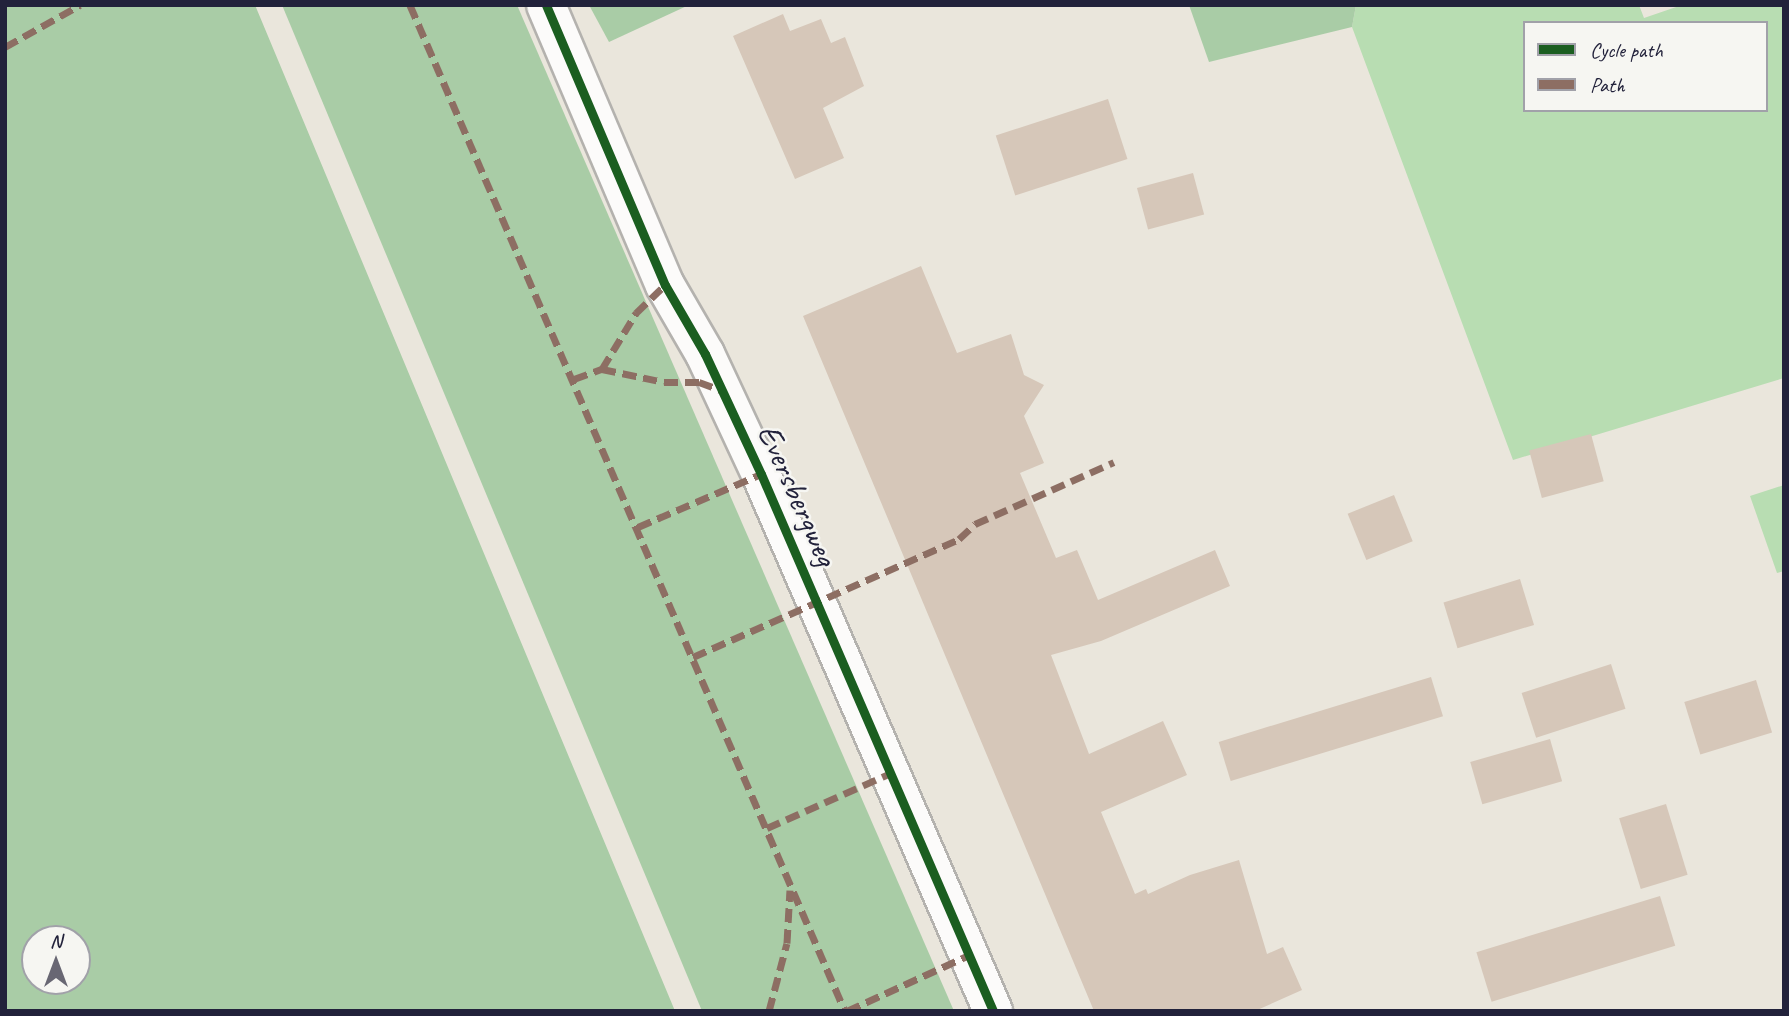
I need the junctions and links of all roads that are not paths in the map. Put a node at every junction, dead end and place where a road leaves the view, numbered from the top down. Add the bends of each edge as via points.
1 (546, 5) edge
2 (993, 1011) edge

1 - 2 street, Eversbergweg via 665,285 705,354 761,474

